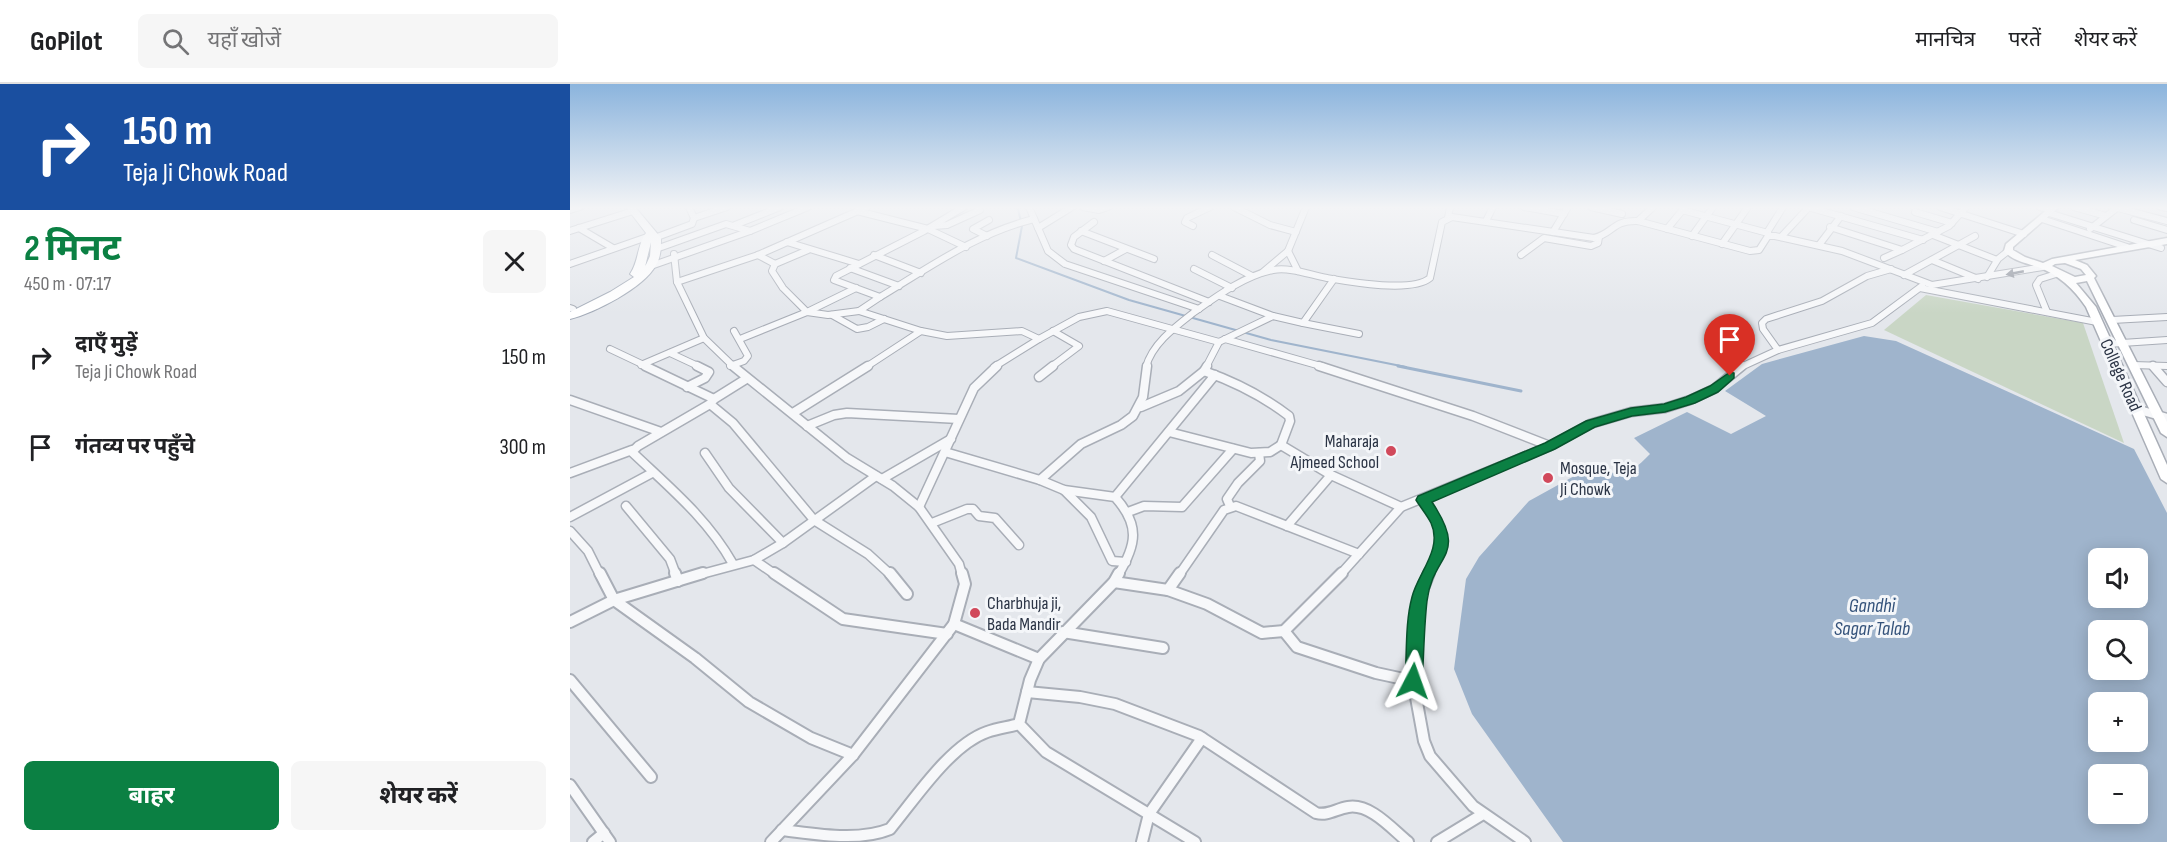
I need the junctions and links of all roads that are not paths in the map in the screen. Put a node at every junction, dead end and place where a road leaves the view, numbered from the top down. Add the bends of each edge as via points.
1 (603, 242) edge
2 (632, 242) edge
3 (649, 242) edge
4 (653, 242) edge
5 (674, 242) edge
6 (713, 242) edge
7 (787, 242) edge
8 (788, 242) edge
9 (900, 242) edge
10 (958, 242) edge
11 (976, 242) edge
12 (1044, 242) edge
13 (1072, 242) edge
14 (1109, 242) edge
15 (1292, 242) edge
16 (1437, 242) edge
17 (1538, 242) edge
18 (1570, 242) edge
19 (1598, 242) edge
20 (1716, 242) edge
21 (1765, 242) edge
22 (1807, 242) edge
23 (1821, 242) edge
24 (1878, 242) edge
25 (1918, 242) edge
26 (1953, 242) edge
27 (1966, 242) edge
28 (2014, 242) edge
29 (2113, 242) edge
30 (2144, 242) edge
31 (1722, 244) joint
32 (2149, 244) junction
33 (1819, 245) junction
34 (2165, 245) edge
35 (1960, 246) junction
36 (966, 247) junction
37 (2127, 247) junction
38 (613, 248) junction
39 (656, 249) junction
40 (1125, 249) junction
41 (807, 250) junction
42 (1902, 250) junction
43 (1288, 251) junction
44 (2008, 251) junction
45 (570, 254) edge
46 (758, 255) junction
47 (874, 255) junction
48 (1212, 255) dead end
49 (1521, 255) dead end
50 (674, 256) junction
51 (1884, 258) dead end
52 (1154, 259) dead end
53 (580, 260) junction
54 (1932, 260) junction
55 (1997, 260) junction
56 (1104, 261) junction
57 (2062, 261) junction
58 (570, 264) edge
59 (775, 264) junction
60 (859, 264) junction
61 (2077, 264) junction
62 (646, 265) junction
63 (2045, 267) junction
64 (850, 268) junction
65 (1194, 269) dead end
66 (1891, 269) junction
67 (1298, 271) junction
68 (1262, 272) junction
69 (921, 273) junction
70 (1904, 274) junction
71 (1252, 276) junction
72 (2061, 276) junction
73 (1987, 278) junction
74 (2090, 278) junction
75 (1334, 279) junction
76 (1978, 279) junction
77 (677, 282) junction
78 (899, 286) junction
79 (1922, 286) junction
80 (856, 288) junction
81 (1232, 288) junction
82 (1220, 296) junction
83 (880, 297) junction
84 (1209, 302) junction
85 (860, 310) junction
86 (1198, 310) junction
87 (571, 311) edge
88 (807, 312) junction
89 (2047, 312) junction
90 (832, 315) junction
91 (1273, 316) junction
92 (2167, 317) edge
93 (884, 319) junction
94 (2112, 320) junction
95 (1260, 322) joint
96 (2097, 322) junction
97 (1303, 323) junction
98 (1174, 329) junction
99 (734, 331) dead end
100 (921, 331) junction
101 (1053, 331) junction
102 (1359, 334) dead end
103 (704, 338) junction
104 (740, 339) junction
105 (1039, 339) junction
106 (2167, 340) edge
107 (1222, 341) junction
108 (2121, 343) junction
109 (2107, 344) junction
110 (610, 349) dead end
111 (1778, 350) junction
112 (670, 353) junction
113 (641, 365) junction
114 (2133, 365) junction
115 (730, 366) junction
116 (2153, 366) junction
117 (2167, 366) edge
118 (1204, 372) junction
119 (1215, 375) junction
120 (1039, 377) dead end
121 (746, 379) junction
122 (2167, 382) edge
123 (687, 387) junction
124 (570, 400) edge
125 (712, 401) junction
126 (1141, 406) junction
127 (2136, 409) junction
128 (793, 413) junction
129 (2163, 417) edge
130 (959, 418) junction
131 (807, 426) junction
132 (661, 432) junction
133 (1169, 432) junction
134 (2167, 433) edge
135 (951, 439) junction
136 (1281, 445) junction
137 (1550, 446) junction
138 (1233, 448) junction
139 (632, 450) junction
140 (945, 452) junction
141 (705, 453) dead end
142 (1259, 453) junction
143 (570, 473) edge
144 (652, 473) junction
145 (1331, 475) junction
146 (879, 478) junction
147 (2167, 479) edge
148 (1040, 480) junction
149 (1064, 490) junction
150 (1115, 498) junction
151 (1423, 500) junction
152 (626, 506) dead end
153 (1230, 506) junction
154 (919, 507) junction
155 (1401, 507) junction
156 (1128, 512) junction
157 (570, 517) edge
158 (814, 520) junction
159 (932, 523) junction
160 (1287, 526) junction
161 (570, 531) edge
162 (783, 543) junction
163 (1019, 545) dead end
164 (1359, 554) junction
165 (754, 560) junction
166 (1126, 562) junction
167 (733, 564) junction
168 (678, 581) junction
169 (1114, 582) junction
170 (1168, 590) junction
171 (907, 594) dead end
172 (614, 600) junction
173 (570, 622) edge
174 (954, 624) junction
175 (1284, 631) junction
176 (1063, 632) junction
177 (947, 634) junction
178 (1163, 648) dead end
179 (1039, 659) junction
180 (570, 680) edge
181 (1413, 681) junction
182 (1027, 692) junction
183 (1019, 724) junction
184 (1202, 738) junction
185 (854, 755) junction
186 (651, 777) dead end
187 (570, 785) edge
188 (1149, 814) junction
189 (1483, 814) junction
190 (782, 831) junction
191 (607, 837) edge
192 (593, 842) edge
193 (771, 842) edge
194 (1142, 842) edge
195 (1196, 842) edge
196 (1408, 842) edge
197 (1437, 842) edge
198 (1525, 842) edge

1 - 38 street
2 - 38 street
3 - 62 main road
4 - 39 main road
5 - 39 street
6 - 50 street
7 - 46 street
8 - 41 street
9 - 47 street
10 - 36 street
11 - 36 street
12 - 86 street via 1048,251 1065,264
13 - 56 street via 1074,249
14 - 40 street
15 - 43 street
16 - 75 street via 1427,282
17 - 49 street
18 - 19 street via 1591,246
20 - 31 street
21 - 31 street via 1762,249 1755,251
22 - 33 street
23 - 33 street
24 - 42 street
25 - 42 street
26 - 35 street
27 - 35 street
28 - 44 main road
29 - 37 street
30 - 32 street
32 - 34 main road
32 - 37 main road
33 - 66 street
34 - 61 main road
35 - 54 street
35 - 55 street
36 - 69 street
37 - 57 main road
38 - 53 street
39 - 62 main road
40 - 52 street
40 - 56 street
41 - 59 street
41 - 60 street
42 - 51 street
43 - 67 street
43 - 68 street
44 - 55 street
44 - 63 main road, College Road
45 - 53 street
46 - 59 street
46 - 77 street
47 - 60 street
47 - 69 street
48 - 71 street
50 - 62 street
50 - 77 street
53 - 58 street
54 - 70 street
54 - 76 street
55 - 73 street
56 - 84 street
57 - 61 main road
57 - 63 main road via 2048,262
59 - 88 street via 773,275
60 - 64 street
61 - 74 main road, College Road via 2088,270
62 - 87 main road via 640,277 621,289
63 - 72 main road, College Road
63 -> 73 street
64 - 78 street
64 - 80 street via 834,280
65 - 81 street
66 - 70 street
66 - 111 street via 1867,276 1822,301 1766,319 1763,329
67 - 68 street
67 - 75 street
68 - 71 street
69 - 78 street
70 - 79 street
71 - 81 street
72 - 74 main road
72 - 89 street via 2040,279 2036,285
72 - 96 main road, College Road via 2088,301
73 - 76 street
74 - 94 main road, College Road
75 - 97 street
76 - 79 street
77 - 103 street
78 - 83 street
79 - 89 street
79 - 111 street via 1872,323
80 - 83 street
80 - 88 street
81 - 82 street
82 - 84 street
82 - 91 street
83 - 85 street
84 - 86 street
85 - 90 street
85 - 93 street
86 - 98 street
88 - 90 street
88 - 104 street
89 - 96 street
90 - 93 street via 859,331
91 - 95 street
91 - 97 street
92 - 94 street
93 - 100 street
94 - 108 main road, College Road
95 - 107 street
96 - 109 main road, College Road
97 - 102 street
98 - 101 street via 1096,311
98 - 107 street
98 - 126 street via 1149,359
99 - 104 street
100 - 105 street via 947,336 1015,331
100 - 128 street
101 - 105 street
101 - 120 street via 1079,346
103 - 112 street
103 - 115 street
104 - 115 street via 748,356
105 - 130 street via 982,378
106 - 108 street
107 - 118 street
107 - 137 street via 1354,376
108 - 109 street
108 - 114 main road, College Road
109 - 127 main road, College Road
110 - 113 street
111 - 137 street via 1746,363 1714,389 1690,400 1590,424
112 - 113 street
112 - 123 street via 709,372
113 - 123 street
114 - 116 street
114 - 129 main road, College Road
115 - 121 street
116 - 117 street
116 - 122 street
118 - 119 street
118 - 126 street via 1179,391
119 - 133 street
119 - 136 street via 1289,416
121 - 125 street
121 - 128 street
123 - 125 street
124 - 132 street
125 - 132 street
125 - 158 street
126 - 148 street via 1120,427 1082,443
127 - 129 street
127 - 147 main road, College Road
128 - 131 street
129 - 134 main road, College Road
130 - 131 street via 848,413
130 - 135 street
131 - 146 street
132 - 139 street
133 - 138 street
133 - 150 street
135 - 140 street
135 - 146 street
136 - 142 street
136 - 145 street
137 - 151 street
138 - 142 street
138 - 156 street via 1182,507 1144,506
139 - 143 street
139 - 144 street
140 - 148 street
140 - 154 street
141 - 162 street via 729,488
142 - 153 street via 1260,461 1227,499
144 - 157 street
144 - 167 street via 702,519
145 - 155 street
145 - 160 street
146 - 154 street
146 - 158 street
148 - 149 street
149 - 150 street
149 - 166 street via 1091,517 1112,561
150 - 156 street
151 - 155 street
151 - 181 street via 1442,536 1439,555 1419,599
152 - 168 street via 670,559
153 - 160 street
153 - 170 street
154 - 159 street
155 - 164 street
156 - 166 street via 1133,535
158 - 162 street
158 - 171 street via 886,568
159 - 163 street via 973,509 979,516 994,518
159 - 174 street via 960,564 965,584
160 - 164 street
161 - 172 street via 588,551
162 - 165 street
164 - 175 street
165 - 167 street
165 - 177 street via 843,619
166 - 169 street
167 - 168 street
168 - 172 street
169 - 170 street
169 - 176 street
170 - 175 street via 1207,604 1262,633
172 - 173 street
172 - 185 street via 749,702 811,738
174 - 177 street
174 - 179 street
175 - 181 street via 1297,647
176 - 178 street
176 - 179 street
177 - 185 street
179 - 182 street
180 - 186 street
181 - 189 street via 1430,756
182 - 183 street
182 - 184 street via 1115,704
183 - 188 street via 1046,752
183 - 190 street via 986,732 967,743 890,829 877,836 853,838
184 - 188 street
184 - 196 street via 1316,813 1359,807
185 - 190 street
187 - 191 street
188 - 194 street
188 - 195 street
189 - 197 street
189 - 198 street
190 - 193 street
191 - 192 street

